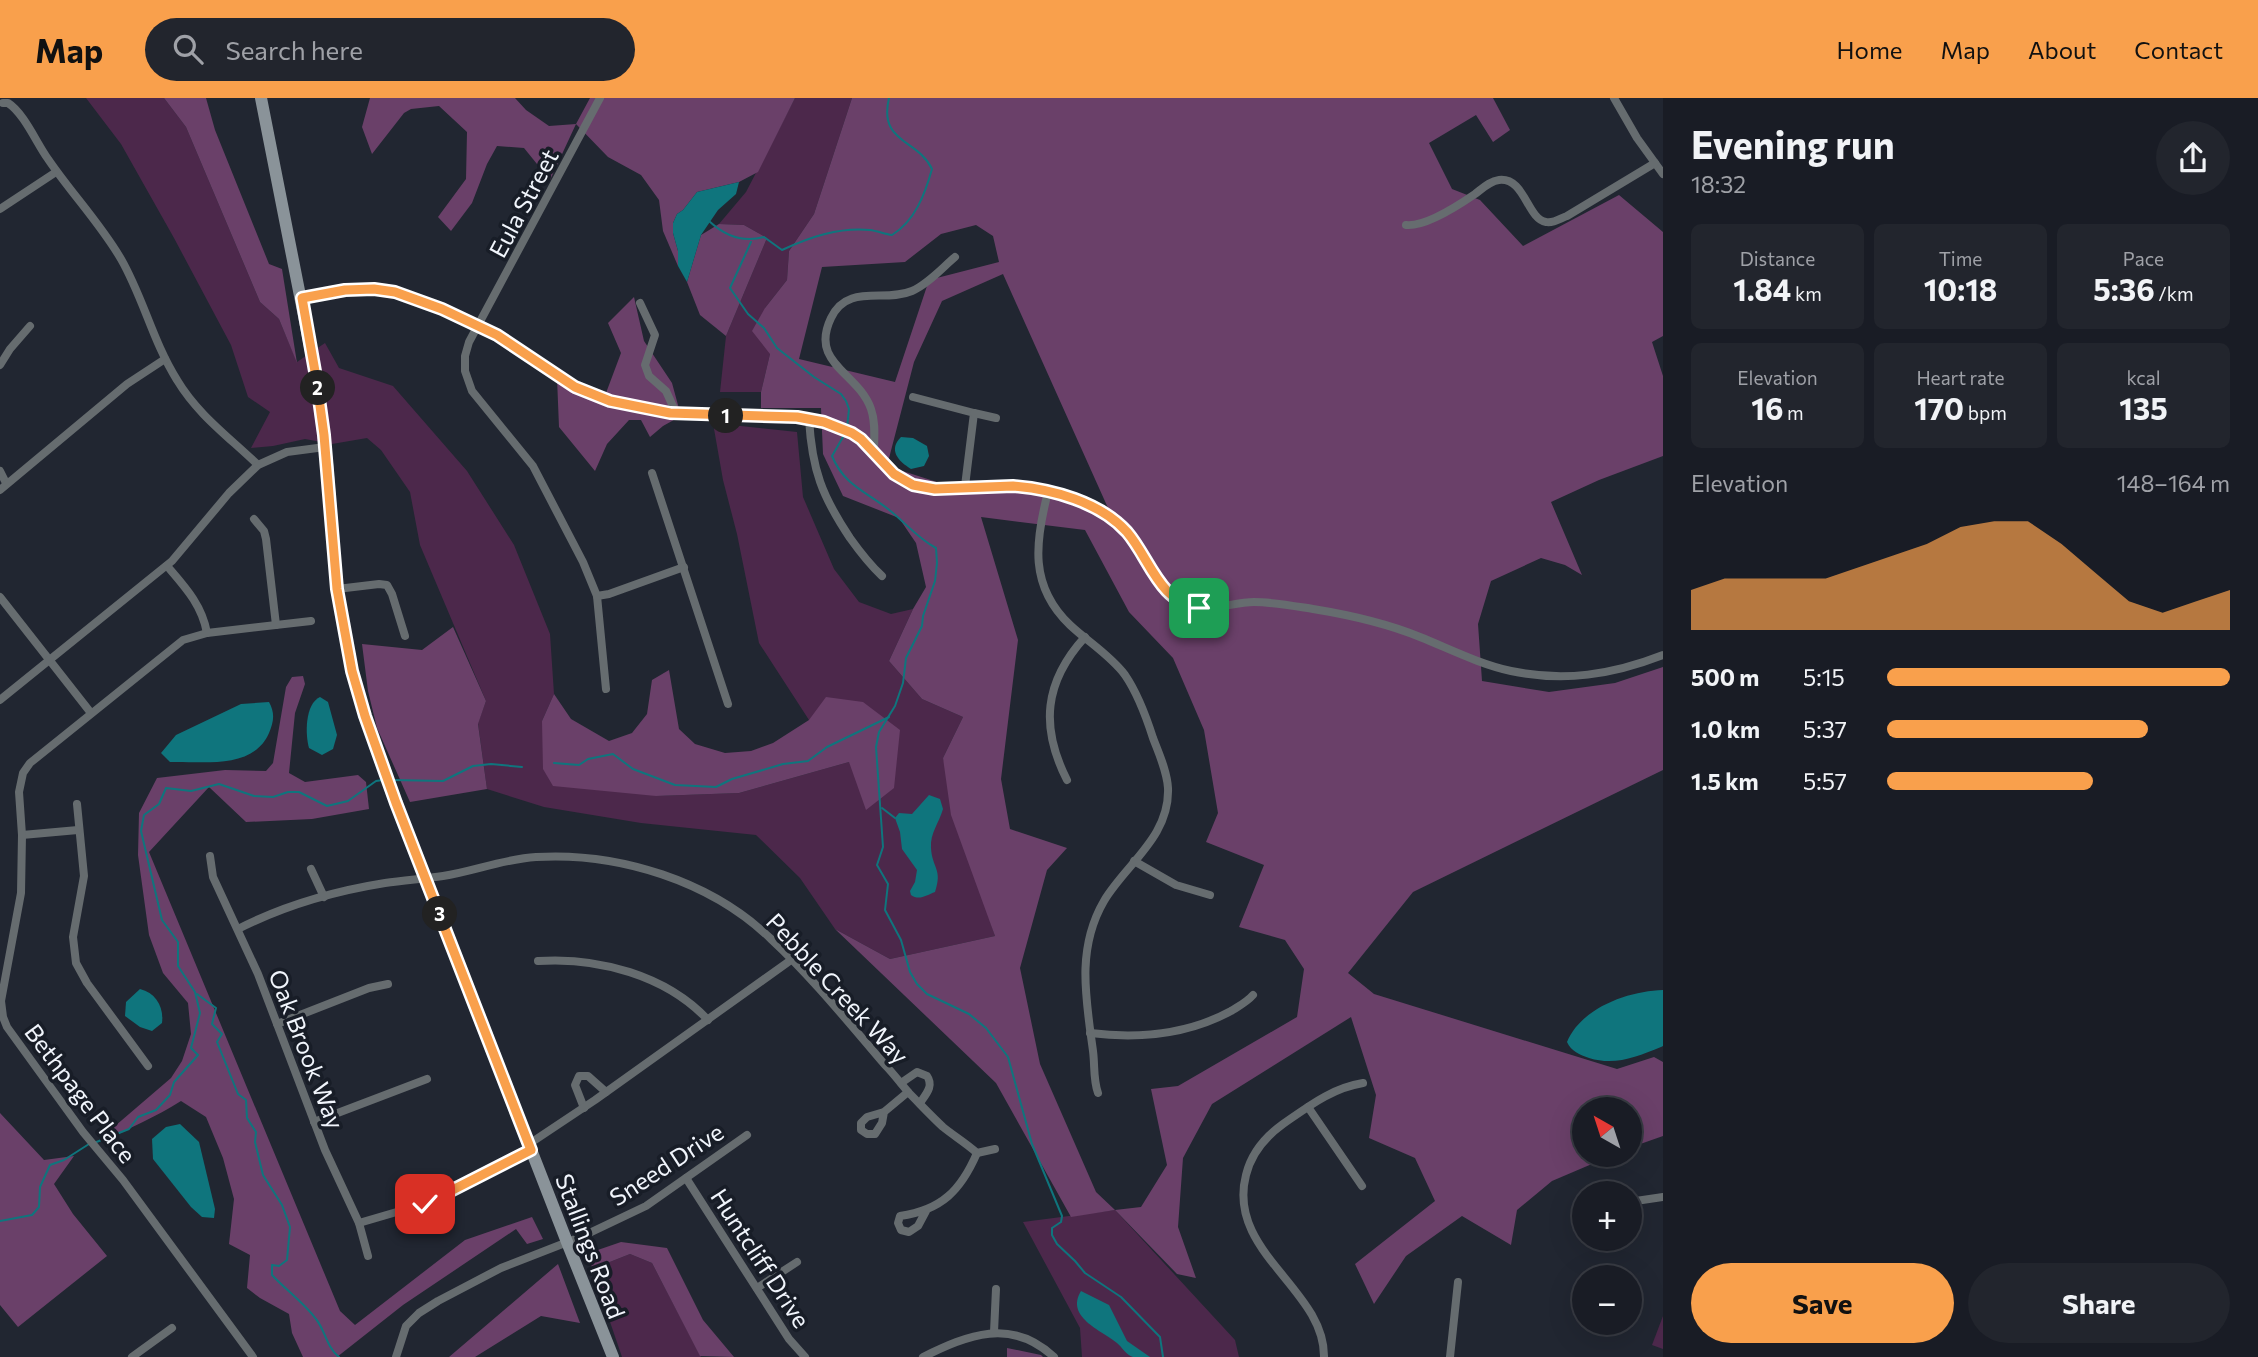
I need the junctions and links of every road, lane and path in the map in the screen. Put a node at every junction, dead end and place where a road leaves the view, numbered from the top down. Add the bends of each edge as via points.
1 (261, 98) edge
2 (600, 98) edge
3 (1614, 98) edge
4 (3, 103) dead end
5 (1655, 163) junction
6 (56, 172) junction
7 (1663, 174) edge
8 (0, 209) edge
9 (1406, 225) dead end
10 (955, 257) dead end
11 (302, 298) junction
12 (640, 303) dead end
13 (30, 326) dead end
14 (478, 326) junction
15 (165, 359) junction
16 (0, 365) edge
17 (913, 397) dead end
18 (676, 413) junction
19 (974, 413) junction
20 (996, 418) dead end
21 (808, 419) junction
22 (325, 447) junction
23 (874, 452) junction
24 (258, 465) junction
25 (0, 471) edge
26 (652, 473) dead end
27 (3, 486) edge
28 (965, 486) junction
29 (1048, 492) junction
30 (254, 519) dead end
31 (167, 566) junction
32 (684, 567) junction
33 (882, 576) dead end
34 (337, 589) junction
35 (597, 596) junction
36 (0, 597) edge
37 (311, 621) dead end
38 (276, 625) junction
39 (207, 633) junction
40 (405, 636) dead end
41 (1085, 637) junction
42 (1663, 656) edge
43 (50, 661) junction
44 (606, 689) dead end
45 (0, 701) edge
46 (728, 704) dead end
47 (91, 713) junction
48 (1067, 780) dead end
49 (77, 804) dead end
50 (78, 830) junction
51 (23, 835) junction
52 (210, 856) dead end
53 (1135, 862) junction
54 (311, 869) dead end
55 (426, 878) junction
56 (1210, 895) dead end
57 (324, 897) junction
58 (238, 929) junction
59 (791, 960) junction
60 (538, 961) dead end
61 (388, 984) dead end
62 (1253, 995) dead end
63 (708, 1020) junction
64 (277, 1024) junction
65 (1090, 1033) junction
66 (148, 1066) dead end
67 (427, 1079) dead end
68 (901, 1083) junction
69 (1363, 1083) dead end
70 (606, 1092) junction
71 (908, 1092) junction
72 (1098, 1093) dead end
73 (920, 1103) junction
74 (1308, 1107) junction
75 (584, 1108) junction
76 (884, 1112) dead end
77 (314, 1122) junction
78 (747, 1135) dead end
79 (530, 1147) junction
80 (995, 1150) dead end
81 (977, 1153) junction
82 (686, 1178) junction
83 (1362, 1186) dead end
84 (1663, 1197) edge
85 (1642, 1200) edge
86 (926, 1212) dead end
87 (359, 1223) junction
88 (566, 1242) junction
89 (368, 1256) dead end
90 (797, 1262) dead end
91 (1458, 1282) dead end
92 (757, 1288) junction
93 (996, 1289) dead end
94 (172, 1328) dead end
95 (994, 1332) junction
96 (132, 1357) edge
97 (253, 1357) edge
98 (396, 1357) edge
99 (613, 1357) edge
100 (805, 1357) edge
101 (923, 1357) edge
102 (1054, 1357) edge
103 (1324, 1357) edge
104 (1450, 1357) edge

1 - 11 street, Stallings Road
2 - 14 street, Eula Street
3 - 5 street
4 - 6 street via 19,113
5 - 7 street
5 - 9 street via 1551,222 1543,221 1512,183 1498,180 1422,225
6 - 8 street
6 - 15 street via 120,258
10 - 23 street via 916,289 899,296 845,300 826,328 824,343 829,357 871,409
11 - 14 street via 345,290 385,290
11 - 22 street, Stallings Road
12 - 18 street via 655,335 645,365 649,376 666,391
13 - 16 street
14 - 18 street via 592,395
14 - 35 street, Eula Street via 465,356 469,385 533,466
15 - 24 street via 205,418
15 - 27 street via 127,384
17 - 19 street
18 - 21 street
19 - 20 street
19 - 28 street
21 - 23 street via 852,433
21 - 33 street via 826,500 866,561
22 - 24 street via 287,452
22 - 34 street, Stallings Road
23 - 28 street via 894,474 913,485
24 - 31 street
25 - 27 street
26 - 32 street
28 - 29 street
29 - 41 street via 1038,544 1040,576 1054,606
29 - 42 street via 1083,503 1116,522 1166,590 1191,607 1262,602 1345,615 1401,630 1491,666 1536,675 1611,672
30 - 38 street via 266,539
31 - 39 street via 201,610
31 - 43 street
32 - 35 street
32 - 46 street
34 - 40 street via 387,585
34 - 55 street, Stallings Road via 352,671
35 - 44 street, Eula Street
36 - 43 street
37 - 38 street, Bethpage Place
38 - 39 street, Bethpage Place
39 - 47 street, Bethpage Place via 177,644
41 - 48 street via 1060,670 1050,706 1052,742
41 - 53 street via 1133,688 1166,776 1163,819
43 - 45 street
43 - 47 street
47 - 51 street, Bethpage Place via 38,755 23,773 19,792
49 - 50 street
50 - 51 street
50 - 66 street via 83,876 73,937 76,962
51 - 97 street, Bethpage Place via 21,893 2,994 1,1010 8,1027
52 - 58 street, Oak Brook Way via 213,877
53 - 56 street via 1176,885
53 - 65 street via 1104,901 1088,938 1084,977
54 - 57 street
55 - 57 street, Pebble Creek Way
55 - 59 street, Pebble Creek Way via 535,857 635,867 710,895 755,925
55 - 79 street, Stallings Road
57 - 58 street, Pebble Creek Way
58 - 64 street, Oak Brook Way
59 - 63 street
59 - 68 street, Pebble Creek Way
60 - 63 street via 576,961 626,970 673,994
61 - 64 street
62 - 65 street via 1218,1017 1182,1031
63 - 70 street
64 - 77 street, Oak Brook Way
65 - 72 street
67 - 77 street
68 - 71 street, Pebble Creek Way
68 - 73 street, Pebble Creek Way via 917,1072 927,1076 929,1089
69 - 74 street via 1333,1090
70 - 75 street
70 - 75 street via 588,1076 579,1076 575,1085
71 - 73 street, Pebble Creek Way
71 - 76 street
73 - 81 street, Pebble Creek Way
74 - 83 street
74 - 103 street via 1260,1146 1247,1169 1244,1206 1255,1238 1317,1324
75 - 79 street
77 - 87 street, Oak Brook Way
78 - 82 street, Sneed Drive
79 - 87 street via 425,1204
79 - 88 street, Stallings Road
80 - 81 street
81 - 86 street via 958,1187
82 - 88 street, Sneed Drive via 646,1206
82 - 92 street, Huntcliff Drive
84 - 85 street
87 - 89 street, Oak Brook Way
88 - 98 street, Sneed Drive via 501,1268 419,1313 406,1326
88 - 99 street, Stallings Road
90 - 92 street
91 - 104 street
92 - 100 street, Huntcliff Drive
93 - 95 street
94 - 96 street
95 - 101 street via 957,1341
95 - 102 street via 1030,1340

